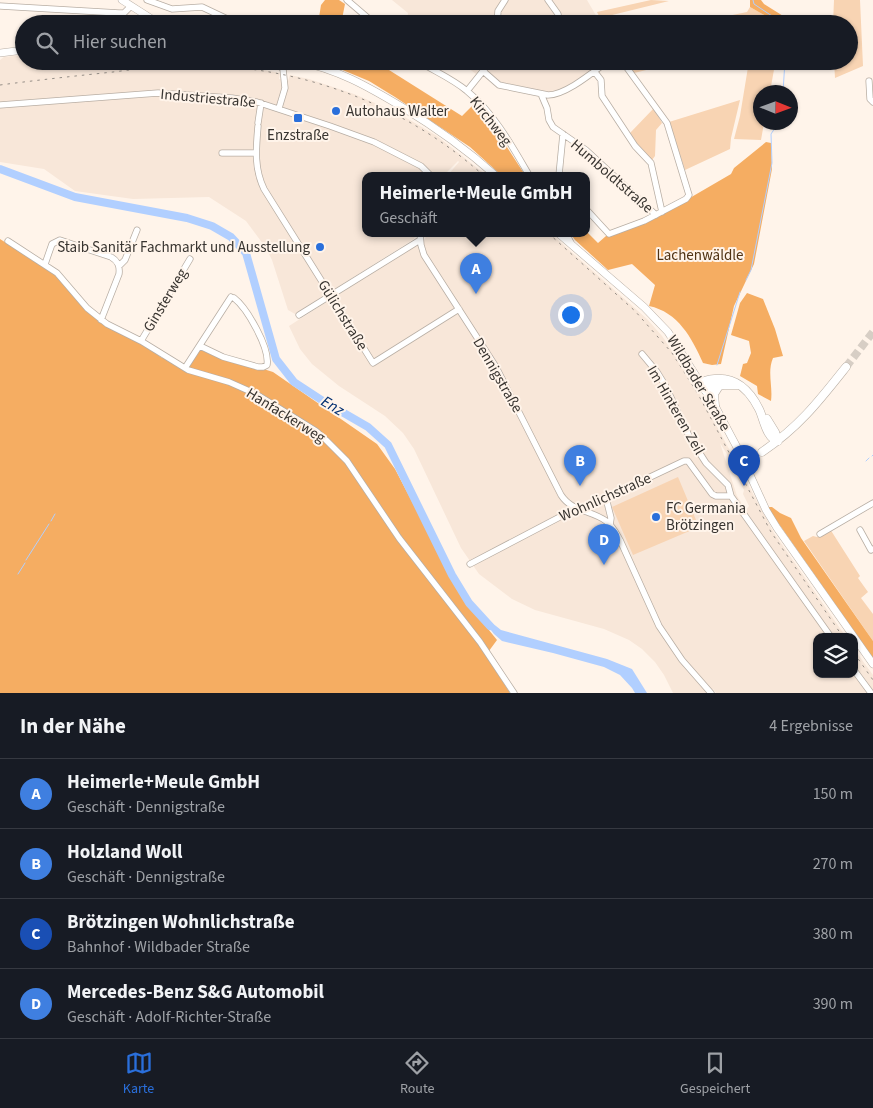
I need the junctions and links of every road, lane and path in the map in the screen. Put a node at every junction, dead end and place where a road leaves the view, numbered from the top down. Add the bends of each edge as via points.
1 (122, 0) edge
2 (147, 0) edge
3 (347, 0) edge
4 (505, 0) edge
5 (548, 0) edge
6 (0, 6) edge
7 (131, 6) junction
8 (145, 15) edge
9 (219, 15) edge
10 (364, 15) edge
11 (498, 15) edge
12 (558, 15) edge
13 (15, 51) edge
14 (0, 53) edge
15 (283, 70) edge
16 (332, 70) edge
17 (433, 70) edge
18 (629, 70) edge
19 (483, 71) joint
20 (594, 71) joint
21 (869, 81) dead end
22 (467, 91) junction
23 (541, 94) junction
24 (554, 95) junction
25 (873, 102) edge
26 (261, 103) junction
27 (0, 105) edge
28 (279, 108) junction
29 (547, 108) junction
30 (563, 134) junction
31 (222, 153) dead end
32 (255, 153) junction
33 (427, 172) edge
34 (491, 172) edge
35 (527, 172) edge
36 (559, 172) edge
37 (590, 213) edge
38 (659, 214) junction
39 (137, 230) dead end
40 (562, 237) edge
41 (568, 237) edge
42 (420, 240) joint
43 (8, 242) dead end
44 (573, 247) junction
45 (190, 259) dead end
46 (45, 264) junction
47 (119, 266) junction
48 (331, 295) junction
49 (459, 309) junction
50 (299, 315) dead end
51 (101, 320) junction
52 (141, 340) junction
53 (200, 346) junction
54 (642, 354) dead end
55 (846, 367) tunnel mouth
56 (185, 368) junction
57 (740, 385) junction
58 (702, 386) junction
59 (719, 386) junction
60 (715, 406) junction
61 (759, 409) junction
62 (772, 426) junction
63 (794, 428) junction
64 (778, 441) junction
65 (762, 452) dead end
66 (731, 496) junction
67 (606, 498) junction
68 (873, 503) edge
69 (575, 509) junction
70 (610, 525) junction
71 (860, 530) dead end
72 (820, 534) dead end
73 (873, 549) edge
74 (470, 564) dead end
75 (828, 633) edge
76 (851, 633) edge
77 (858, 643) edge
78 (873, 664) edge
79 (858, 675) edge
80 (514, 693) edge
81 (711, 693) edge
82 (871, 693) edge

1 - 7 main road
2 - 9 street via 178,9 202,7
3 - 10 street
4 - 11 street
5 - 12 street
6 - 7 street via 124,13
7 - 8 main road
13 - 14 main road
15 - 28 street via 285,88
16 - 34 main road via 360,82 448,137
17 - 22 street, Kirchweg
18 - 38 street, Humboldtstraße via 667,123 689,195
19 - 22 street
19 - 23 street via 500,85
20 - 24 street
20 - 38 street via 602,80 602,96 650,163
21 - 25 street via 870,100
22 - 35 street, Kirchweg via 493,119
23 - 24 street
23 - 29 street, Humboldtstraße
24 - 29 street
26 - 27 street, Industriestraße via 158,93
26 - 28 street, Industriestraße
26 - 32 street
28 - 33 street, Industriestraße via 383,147
29 - 30 street, Humboldtstraße via 548,120
30 - 36 street
30 - 38 street, Humboldtstraße
31 - 32 street
32 - 48 street, Gülichstraße via 260,181
37 - 38 street via 609,234
39 - 47 street via 125,260
40 - 44 main road, Wildbader Straße
41 - 44 street
42 - 48 street
42 - 49 street, Dennigstraße via 427,260
43 - 46 street, Hanfackerweg
44 - 58 main road, Wildbader Straße via 660,322
45 - 52 street, Ginsterweg
46 - 47 street via 52,244 60,240 111,257
46 - 51 street, Hanfackerweg
47 - 51 street via 119,274
48 - 49 street, Gülichstraße via 373,363
48 - 50 street
49 - 69 street, Dennigstraße via 510,392 561,495
51 - 52 street, Hanfackerweg
52 - 56 street, Hanfackerweg
53 - 53 street via 223,357 258,367 267,365 254,322 232,297
53 - 56 street
54 - 66 street, Im Hinteren Zeil via 665,385 690,438 706,463 728,485
55 - 63 highway
56 - 80 street, Hanfackerweg via 251,392 333,446 480,642
57 - 58 highway via 726,379 710,380
57 - 59 highway
57 - 61 highway
58 - 59 highway
58 - 60 main road, Wildbader Straße
59 - 60 highway via 714,394
60 - 76 main road, Wildbader Straße via 774,524
61 - 62 highway
61 - 64 highway via 771,438
62 - 63 highway
62 - 64 highway
63 - 64 highway
64 - 65 highway
66 - 67 street, Wohnlichstraße via 712,494 688,461 684,461
66 - 75 street, Im Hinteren Zeil
67 - 69 street, Wohnlichstraße
67 - 70 street
68 - 72 street
69 - 70 street via 600,517
69 - 74 street, Wohnlichstraße
70 - 81 street via 659,626 682,660
71 - 73 street
77 - 78 main road, Wildbader Straße
79 - 82 street

